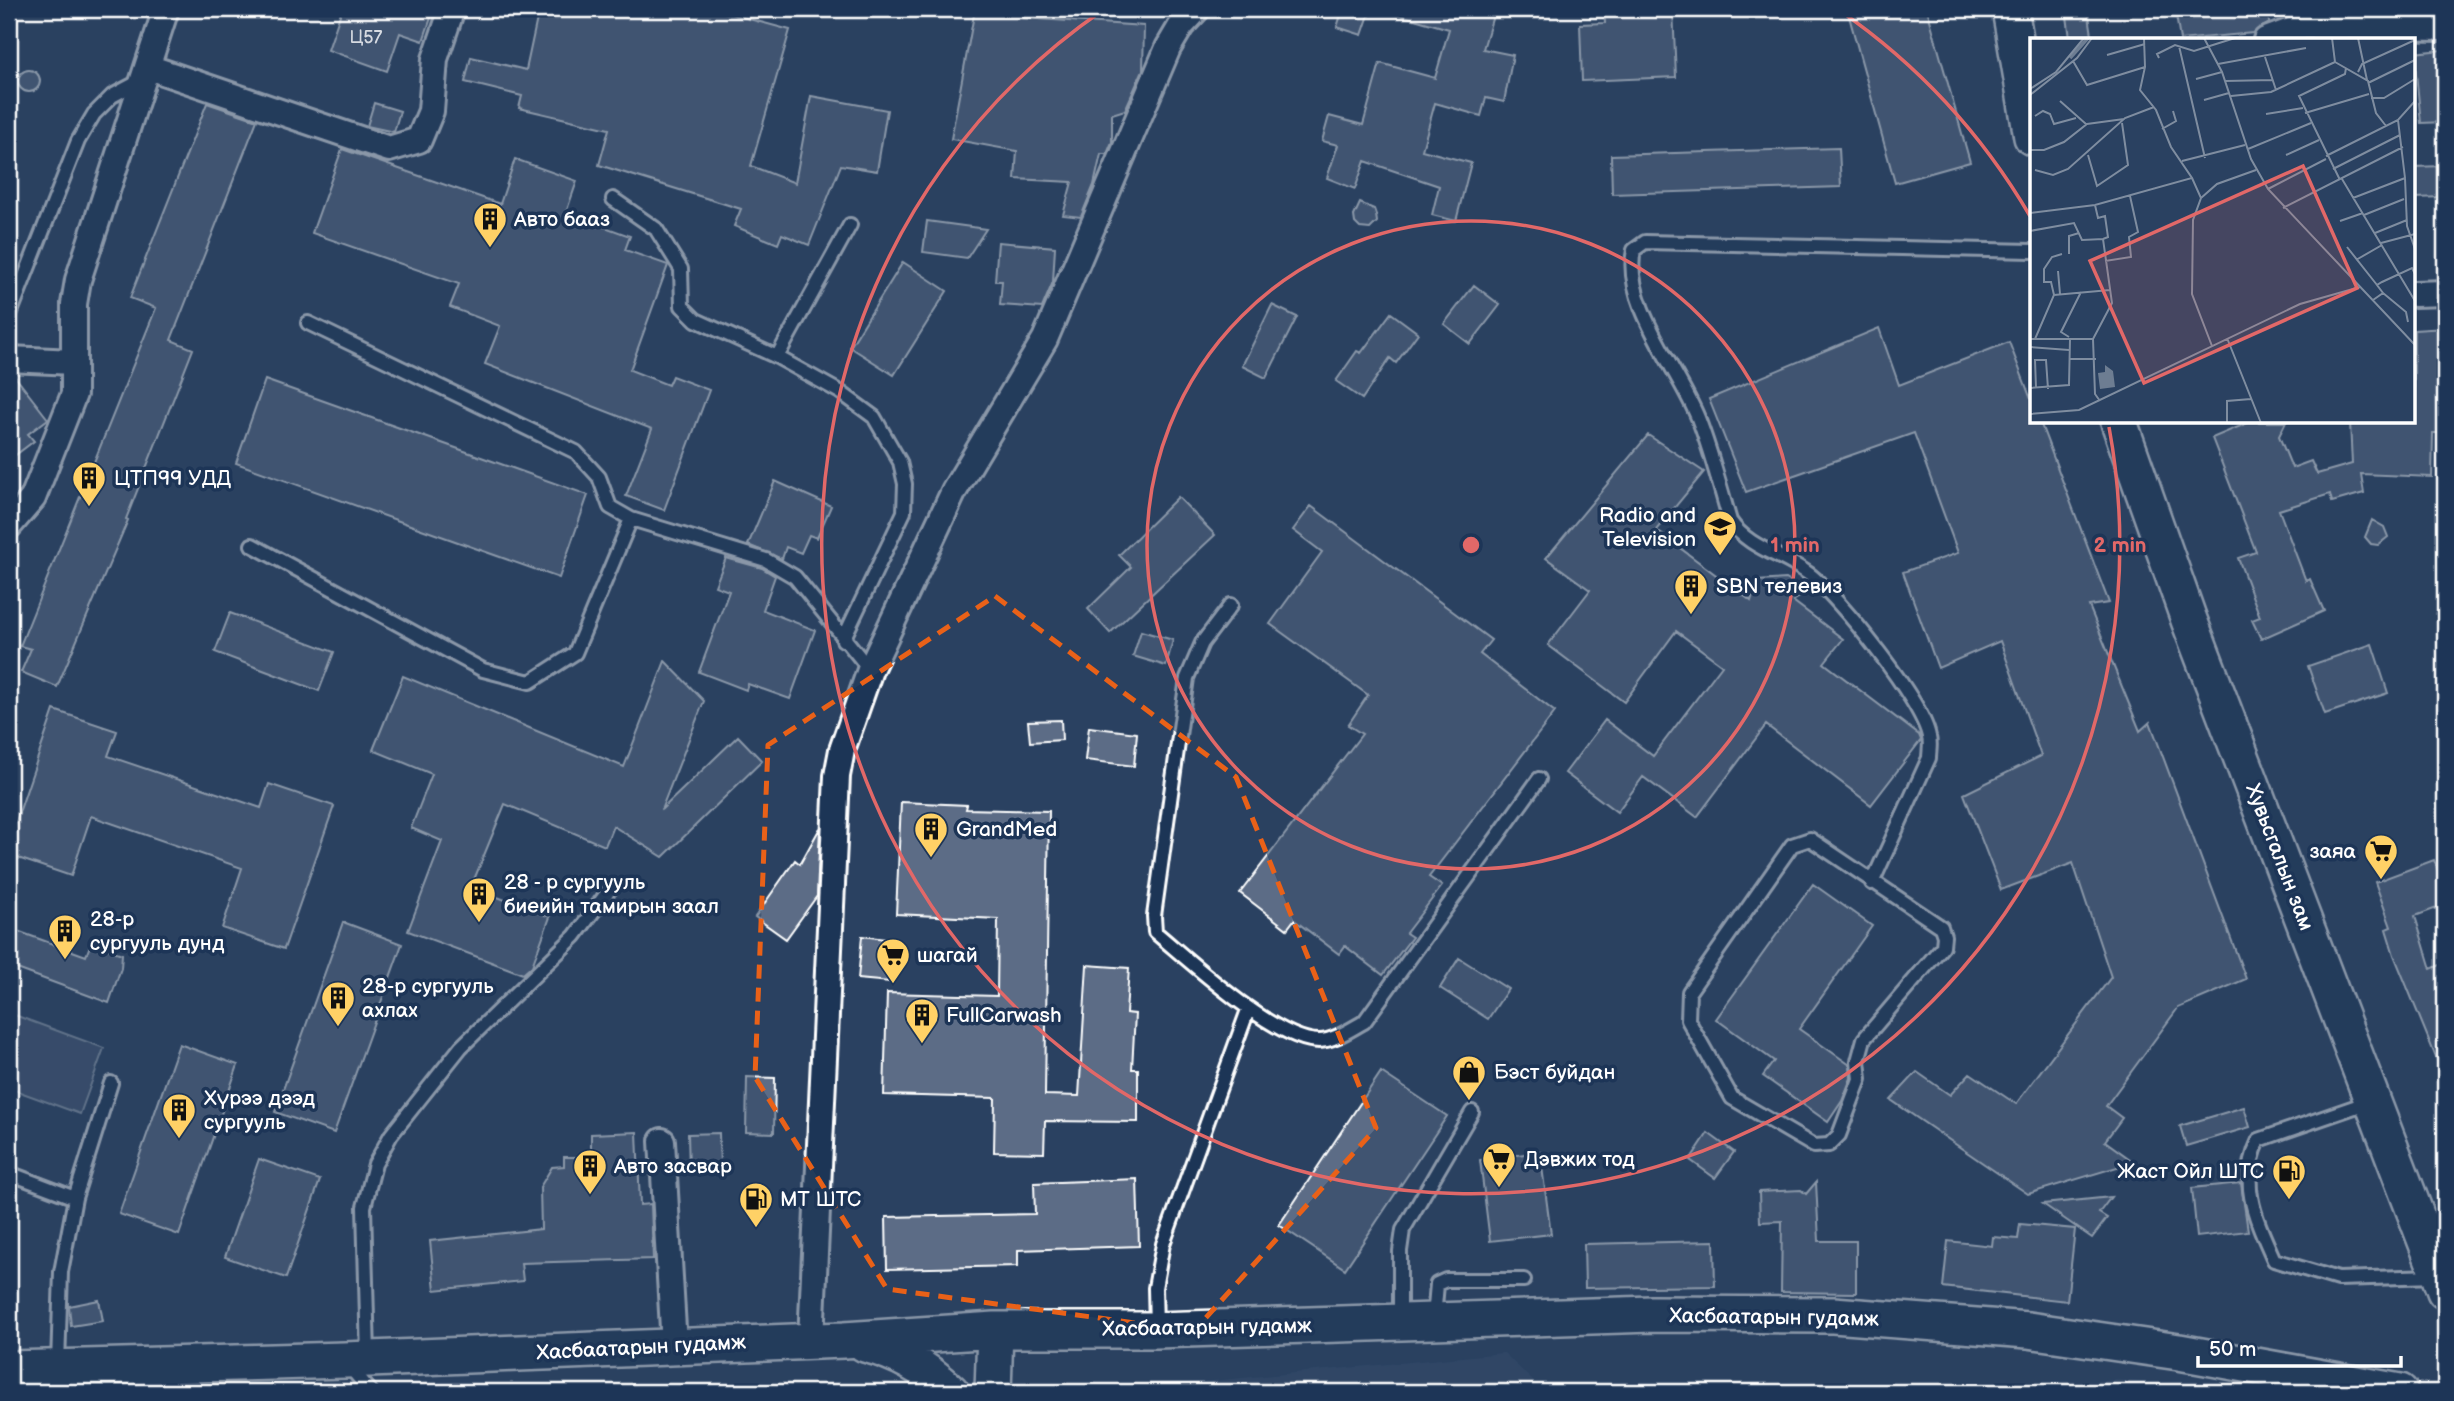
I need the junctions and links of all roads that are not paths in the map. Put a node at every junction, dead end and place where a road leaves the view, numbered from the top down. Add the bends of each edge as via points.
1 (166, 9) edge
2 (452, 9) edge
3 (1198, 9) edge
4 (2010, 9) edge
5 (2445, 27) edge
6 (2271, 38) edge
7 (2026, 72) edge
8 (146, 73) junction
9 (2030, 115) edge
10 (613, 199) dead end
11 (850, 225) dead end
12 (2030, 251) edge
13 (2445, 293) edge
14 (2416, 294) edge
15 (9, 317) edge
16 (308, 323) dead end
17 (777, 357) junction
18 (9, 359) edge
19 (74, 362) junction
20 (2120, 424) edge
21 (631, 519) junction
22 (9, 526) edge
23 (252, 545) dead end
24 (1231, 605) dead end
25 (843, 640) junction
26 (870, 670) junction
27 (1539, 779) dead end
28 (1872, 883) junction
29 (610, 889) dead end
30 (1248, 1010) junction
31 (111, 1083) dead end
32 (2374, 1100) junction
33 (1472, 1112) dead end
34 (663, 1141) dead end
35 (9, 1172) edge
36 (75, 1198) junction
37 (1524, 1280) dead end
38 (2444, 1287) edge
39 (1417, 1322) junction
40 (995, 1330) junction
41 (1156, 1330) junction
42 (828, 1340) junction
43 (674, 1346) junction
44 (58, 1368) junction
45 (9, 1369) edge
46 (361, 1371) edge
47 (951, 1392) edge
48 (993, 1392) edge
49 (2400, 1392) edge

1 - 8 street
2 - 8 street via 435,59 431,111 419,140 401,147 389,149
3 - 26 street via 1168,48 1045,340 954,491
4 - 7 street
5 - 6 street via 2304,26
7 - 9 street
8 - 15 lane via 94,114 78,141
8 - 19 street via 78,280
10 - 17 lane via 656,229 681,269 682,306 696,320
11 - 17 lane
12 - 28 lane via 1646,242 1634,250 1630,268 1638,292 1655,340 1698,417 1730,522 1740,536 1807,572 1832,593 1873,644 1920,714 1929,736 1929,758
13 - 14 street
16 - 21 lane via 576,452 599,477 610,507
17 - 25 lane via 874,417 900,462 904,512
18 - 19 street
19 - 22 street via 74,394 67,416 33,498
20 - 32 street, Хувьсгалын зам via 2189,620
21 - 23 lane via 575,653 530,681 483,670
21 - 25 lane via 766,560 795,577
24 - 30 lane via 1202,643 1187,678 1154,916 1155,932
25 - 26 lane
26 - 42 street via 837,776
27 - 30 lane via 1364,1022 1319,1041
28 - 28 lane via 1941,928 1943,946 1864,1039 1858,1061 1860,1079 1839,1135 1829,1145 1814,1146 1732,1098 1688,1020 1689,992 1799,840 1810,839
29 - 46 lane via 575,936 461,1047 391,1135 375,1164 365,1207
30 - 41 lane via 1163,1244 1155,1288
31 - 36 lane
32 - 38 street, Хувьсгалын зам
32 - 38 lane via 2259,1140 2249,1161 2254,1216 2274,1261 2338,1279
33 - 39 lane via 1403,1230
34 - 43 street
35 - 36 lane
36 - 44 lane via 61,1272
37 - 39 lane via 1446,1280 1437,1284
39 - 41 street, Хасбаатарын гудамж
39 - 49 street, Хасбаатарын гудамж via 1652,1314 1833,1315 2028,1330
40 - 41 street, Хасбаатарын гудамж
40 - 42 street, Хасбаатарын гудамж
40 - 48 street
42 - 43 street, Хасбаатарын гудамж
42 - 47 street via 883,1348 918,1366
43 - 46 street, Хасбаатарын гудамж
44 - 45 street, Хасбаатарын гудамж
44 - 46 street, Хасбаатарын гудамж

